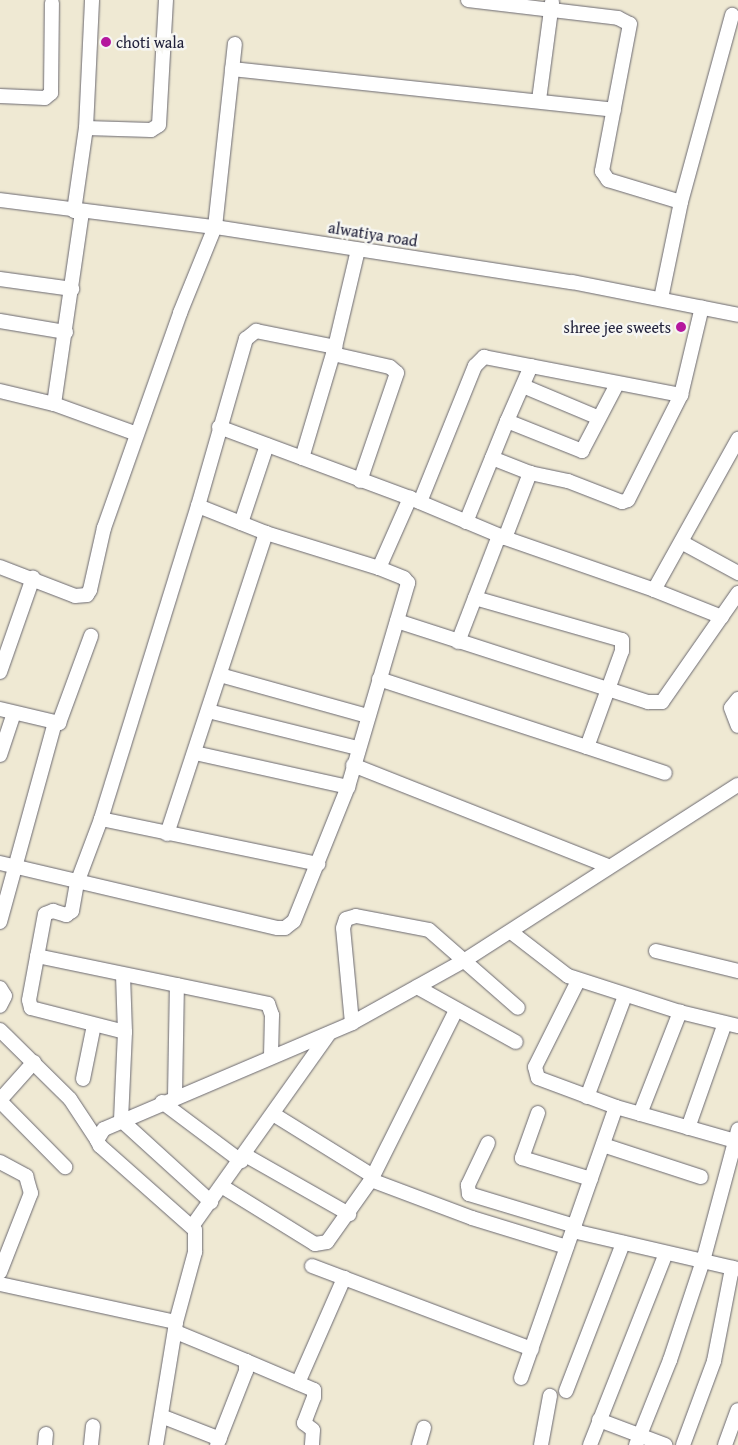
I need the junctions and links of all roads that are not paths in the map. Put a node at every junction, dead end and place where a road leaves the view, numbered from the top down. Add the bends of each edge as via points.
1 (92, 0) edge
2 (166, 0) edge
3 (477, 0) edge
4 (52, 3) dead end
5 (552, 5) edge
6 (732, 15) dead end
7 (235, 44) dead end
8 (232, 69) junction
9 (0, 96) edge
10 (539, 100) junction
11 (614, 110) junction
12 (86, 128) junction
13 (0, 200) edge
14 (681, 202) junction
15 (78, 212) junction
16 (215, 228) junction
17 (358, 250) junction
18 (0, 279) edge
19 (72, 289) junction
20 (661, 299) junction
21 (702, 307) junction
22 (738, 315) edge
23 (0, 321) edge
24 (66, 332) junction
25 (334, 350) junction
26 (531, 366) junction
27 (617, 384) junction
28 (523, 386) junction
29 (0, 391) edge
30 (681, 395) junction
31 (54, 404) junction
32 (599, 418) junction
33 (508, 421) junction
34 (219, 427) junction
35 (137, 434) junction
36 (738, 439) edge
37 (267, 445) junction
38 (302, 458) junction
39 (492, 458) junction
40 (530, 473) junction
41 (360, 481) junction
42 (415, 500) junction
43 (198, 506) junction
44 (466, 522) junction
45 (241, 523) junction
46 (266, 533) junction
47 (502, 537) junction
48 (683, 543) junction
49 (0, 567) edge
50 (379, 568) junction
51 (738, 574) edge
52 (33, 578) junction
53 (654, 590) junction
54 (738, 593) edge
55 (475, 598) junction
56 (722, 617) junction
57 (397, 621) junction
58 (91, 636) dead end
59 (458, 642) junction
60 (0, 672) edge
61 (220, 675) junction
62 (379, 679) junction
63 (608, 689) junction
64 (738, 699) edge
65 (0, 709) edge
66 (208, 711) junction
67 (14, 713) junction
68 (368, 716) junction
69 (55, 724) junction
70 (738, 726) edge
71 (587, 747) junction
72 (358, 748) junction
73 (195, 753) junction
74 (0, 755) edge
75 (353, 765) junction
76 (665, 773) dead end
77 (738, 785) edge
78 (348, 787) junction
79 (101, 819) junction
80 (167, 834) junction
81 (318, 864) junction
82 (7, 865) edge
83 (608, 866) junction
84 (78, 883) junction
85 (0, 922) edge
86 (512, 932) junction
87 (656, 951) dead end
88 (37, 956) junction
89 (465, 960) junction
90 (738, 971) edge
91 (123, 975) junction
92 (578, 981) junction
93 (177, 986) junction
94 (417, 987) junction
95 (0, 988) edge
96 (625, 996) junction
97 (0, 1006) edge
98 (518, 1008) dead end
99 (456, 1010) junction
100 (680, 1012) junction
101 (352, 1023) junction
102 (731, 1024) edge
103 (94, 1025) junction
104 (0, 1030) edge
105 (125, 1032) junction
106 (329, 1034) junction
107 (516, 1042) dead end
108 (271, 1057) junction
109 (34, 1062) junction
110 (84, 1080) dead end
111 (175, 1096) junction
112 (587, 1097) junction
113 (0, 1101) edge
114 (162, 1102) junction
115 (616, 1107) junction
116 (538, 1113) dead end
117 (273, 1114) junction
118 (640, 1114) junction
119 (121, 1120) junction
120 (688, 1128) junction
121 (97, 1140) junction
122 (488, 1143) dead end
123 (736, 1144) edge
124 (603, 1145) junction
125 (243, 1158) junction
126 (1, 1164) edge
127 (65, 1167) dead end
128 (701, 1177) dead end
129 (372, 1178) junction
130 (591, 1179) junction
131 (223, 1186) junction
132 (211, 1202) junction
133 (349, 1214) junction
134 (193, 1225) junction
135 (574, 1229) junction
136 (623, 1243) junction
137 (567, 1246) junction
138 (666, 1253) junction
139 (703, 1261) junction
140 (312, 1266) dead end
141 (735, 1268) edge
142 (0, 1270) edge
143 (344, 1278) junction
144 (0, 1284) edge
145 (176, 1327) junction
146 (532, 1349) junction
147 (246, 1361) junction
148 (521, 1378) dead end
149 (298, 1382) junction
150 (566, 1391) dead end
151 (550, 1396) dead end
152 (738, 1410) edge
153 (161, 1416) junction
154 (599, 1420) junction
155 (93, 1426) dead end
156 (424, 1428) dead end
157 (638, 1440) edge
158 (219, 1442) edge
159 (91, 1445) edge
160 (156, 1445) edge
161 (312, 1445) edge
162 (419, 1445) edge
163 (541, 1445) edge
164 (590, 1445) edge
165 (665, 1445) edge
166 (683, 1445) edge
167 (725, 1445) edge

1 - 12 street
2 - 12 street via 159,126 151,130
3 - 5 street
4 - 9 street via 51,93 45,98
5 - 10 street
5 - 11 street via 618,18 630,24
6 - 14 street
7 - 8 street
8 - 10 street
8 - 16 street
10 - 11 street
11 - 14 street via 602,176
12 - 15 street
13 - 15 street, alwatiya road
14 - 20 street
15 - 16 street, alwatiya road
15 - 19 street
16 - 17 street, alwatiya road
16 - 35 street
17 - 20 street, alwatiya road
17 - 25 street
18 - 19 street
19 - 24 street
20 - 21 street, alwatiya road
21 - 22 street, alwatiya road
21 - 30 street
23 - 24 street
24 - 31 street
25 - 34 street via 263,332 250,333
25 - 38 street
25 - 41 street via 390,367 397,373
26 - 27 street
26 - 28 street
26 - 42 street via 490,357 479,360
27 - 30 street
27 - 32 street
28 - 32 street
28 - 33 street
29 - 31 street
30 - 40 street via 628,500 622,502 568,481
31 - 35 street
32 - 33 street via 582,451
33 - 39 street
34 - 37 street
34 - 43 street
35 - 52 street via 104,528 87,595 75,596
36 - 48 street
37 - 38 street
37 - 45 street
38 - 41 street
39 - 40 street
39 - 44 street
40 - 47 street
41 - 42 street
42 - 44 street
42 - 50 street
43 - 45 street
43 - 79 street
44 - 47 street
45 - 46 street
46 - 50 street
46 - 61 street
47 - 53 street
47 - 55 street
48 - 51 street
48 - 53 street
49 - 52 street
50 - 57 street via 407,580
52 - 60 street
53 - 56 street
54 - 56 street
55 - 59 street
55 - 63 street via 618,637 623,646
56 - 63 street via 662,702 648,702
57 - 59 street
57 - 62 street
58 - 69 street via 61,720
59 - 63 street
61 - 66 street
61 - 68 street
62 - 68 street
62 - 71 street
63 - 71 street
64 - 70 street via 731,708
65 - 67 street
66 - 72 street
66 - 73 street
67 - 69 street
67 - 74 street
68 - 72 street
69 - 82 street
71 - 76 street
72 - 75 street
73 - 78 street
73 - 80 street
75 - 78 street
75 - 83 street
77 - 83 street
78 - 81 street
79 - 80 street
79 - 84 street
80 - 81 street
81 - 84 street via 294,921 285,928
82 - 84 street
82 - 85 street
83 - 86 street
84 - 88 street via 71,914 53,911 44,914
86 - 89 street
86 - 92 street via 560,972
87 - 90 street
88 - 91 street
88 - 103 street via 31,1008
89 - 94 street
89 - 98 street
89 - 101 street via 429,930 349,917 343,928
91 - 93 street
91 - 105 street
92 - 96 street
92 - 112 street via 534,1071 538,1078
93 - 108 street via 268,1004 272,1015
93 - 111 street
94 - 99 street
94 - 101 street
95 - 97 street via 5,996
96 - 100 street
96 - 112 street
99 - 107 street
99 - 129 street
100 - 102 street
100 - 118 street
101 - 106 street
102 - 120 street
103 - 105 street
103 - 110 street
104 - 109 street
105 - 119 street
106 - 108 street
106 - 117 street
108 - 111 street
109 - 113 street
109 - 121 street via 70,1099
111 - 114 street
112 - 115 street
113 - 127 street
114 - 119 street
114 - 125 street
115 - 118 street
115 - 124 street
116 - 130 street via 522,1158
117 - 125 street
117 - 129 street
118 - 120 street
119 - 121 street via 104,1129
119 - 132 street
120 - 123 street
121 - 134 street via 136,1180
122 - 135 street via 468,1185 469,1194
123 - 139 street
124 - 128 street
124 - 130 street
125 - 131 street
125 - 133 street
126 - 142 street via 26,1176 31,1193
129 - 133 street
129 - 137 street via 472,1218
130 - 135 street
131 - 132 street
131 - 133 street via 319,1244 327,1242
132 - 134 street
134 - 145 street via 195,1252
135 - 136 street
135 - 137 street
136 - 138 street
136 - 150 street
137 - 146 street
138 - 139 street
138 - 154 street
139 - 141 street
139 - 157 street via 670,1360
140 - 143 street
141 - 166 street via 717,1351
143 - 146 street
143 - 149 street
144 - 145 street
145 - 147 street
145 - 153 street
146 - 148 street
147 - 149 street
147 - 158 street via 246,1371
149 - 161 street via 315,1393 304,1424 314,1430
151 - 163 street
152 - 167 street
153 - 158 street
153 - 160 street
154 - 157 street
154 - 164 street
155 - 159 street
156 - 162 street
157 - 165 street

